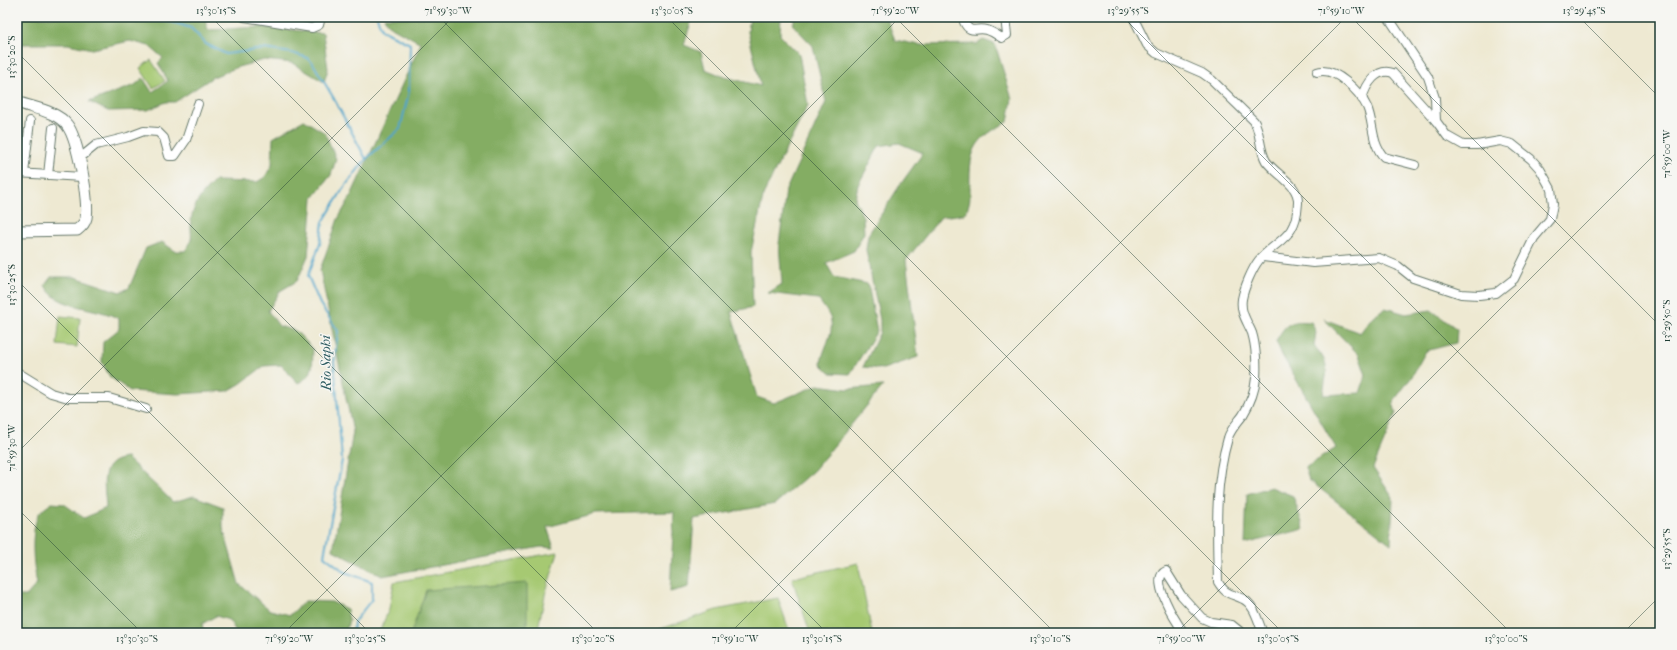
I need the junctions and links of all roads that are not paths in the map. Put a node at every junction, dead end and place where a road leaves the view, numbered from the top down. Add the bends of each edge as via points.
1 (244, 17) edge
2 (321, 17) edge
3 (964, 17) edge
4 (1005, 17) edge
5 (1133, 17) edge
6 (1388, 17) edge
7 (1317, 72) dead end
8 (1362, 99) junction
9 (17, 102) edge
10 (198, 104) dead end
11 (30, 121) dead end
12 (1436, 121) junction
13 (53, 128) dead end
14 (80, 158) junction
15 (1415, 165) dead end
16 (20, 173) edge
17 (48, 175) junction
18 (82, 177) junction
19 (17, 231) edge
20 (1262, 257) junction
21 (17, 372) edge
22 (146, 409) dead end
23 (1184, 633) edge
24 (1242, 633) edge
25 (1263, 633) edge

1 - 2 street via 312,28 319,26
3 - 4 street via 964,22 970,30 984,29 1002,38 1008,35
5 - 20 street via 1147,45 1156,53 1202,73 1254,121 1263,155 1296,192 1298,202 1294,227
6 - 12 street via 1428,77 1435,98
7 - 8 street via 1327,70 1334,73
8 - 12 street via 1374,77 1388,71 1393,73
8 - 15 street via 1380,153 1389,159
9 - 14 main road via 64,121 74,138
10 - 14 street via 186,140 175,156 169,156 164,138 158,132 144,131 96,145
11 - 16 street
12 - 20 street via 1447,136 1464,145 1500,140 1512,144 1536,164 1551,189 1553,204 1550,219 1534,238 1514,279 1496,293 1461,294 1413,278 1398,266 1379,258 1313,263
13 - 17 street
14 - 18 main road
16 - 17 street
17 - 18 street
18 - 19 main road via 86,217 78,230
20 - 25 street via 1242,298 1242,310 1252,333 1255,350 1256,379 1244,413 1229,435 1222,459 1217,507 1218,582 1223,590 1244,599 1253,609
21 - 22 street via 51,393 68,398 109,398
23 - 24 street via 1162,592 1161,575 1166,571 1181,595 1202,618 1232,625

